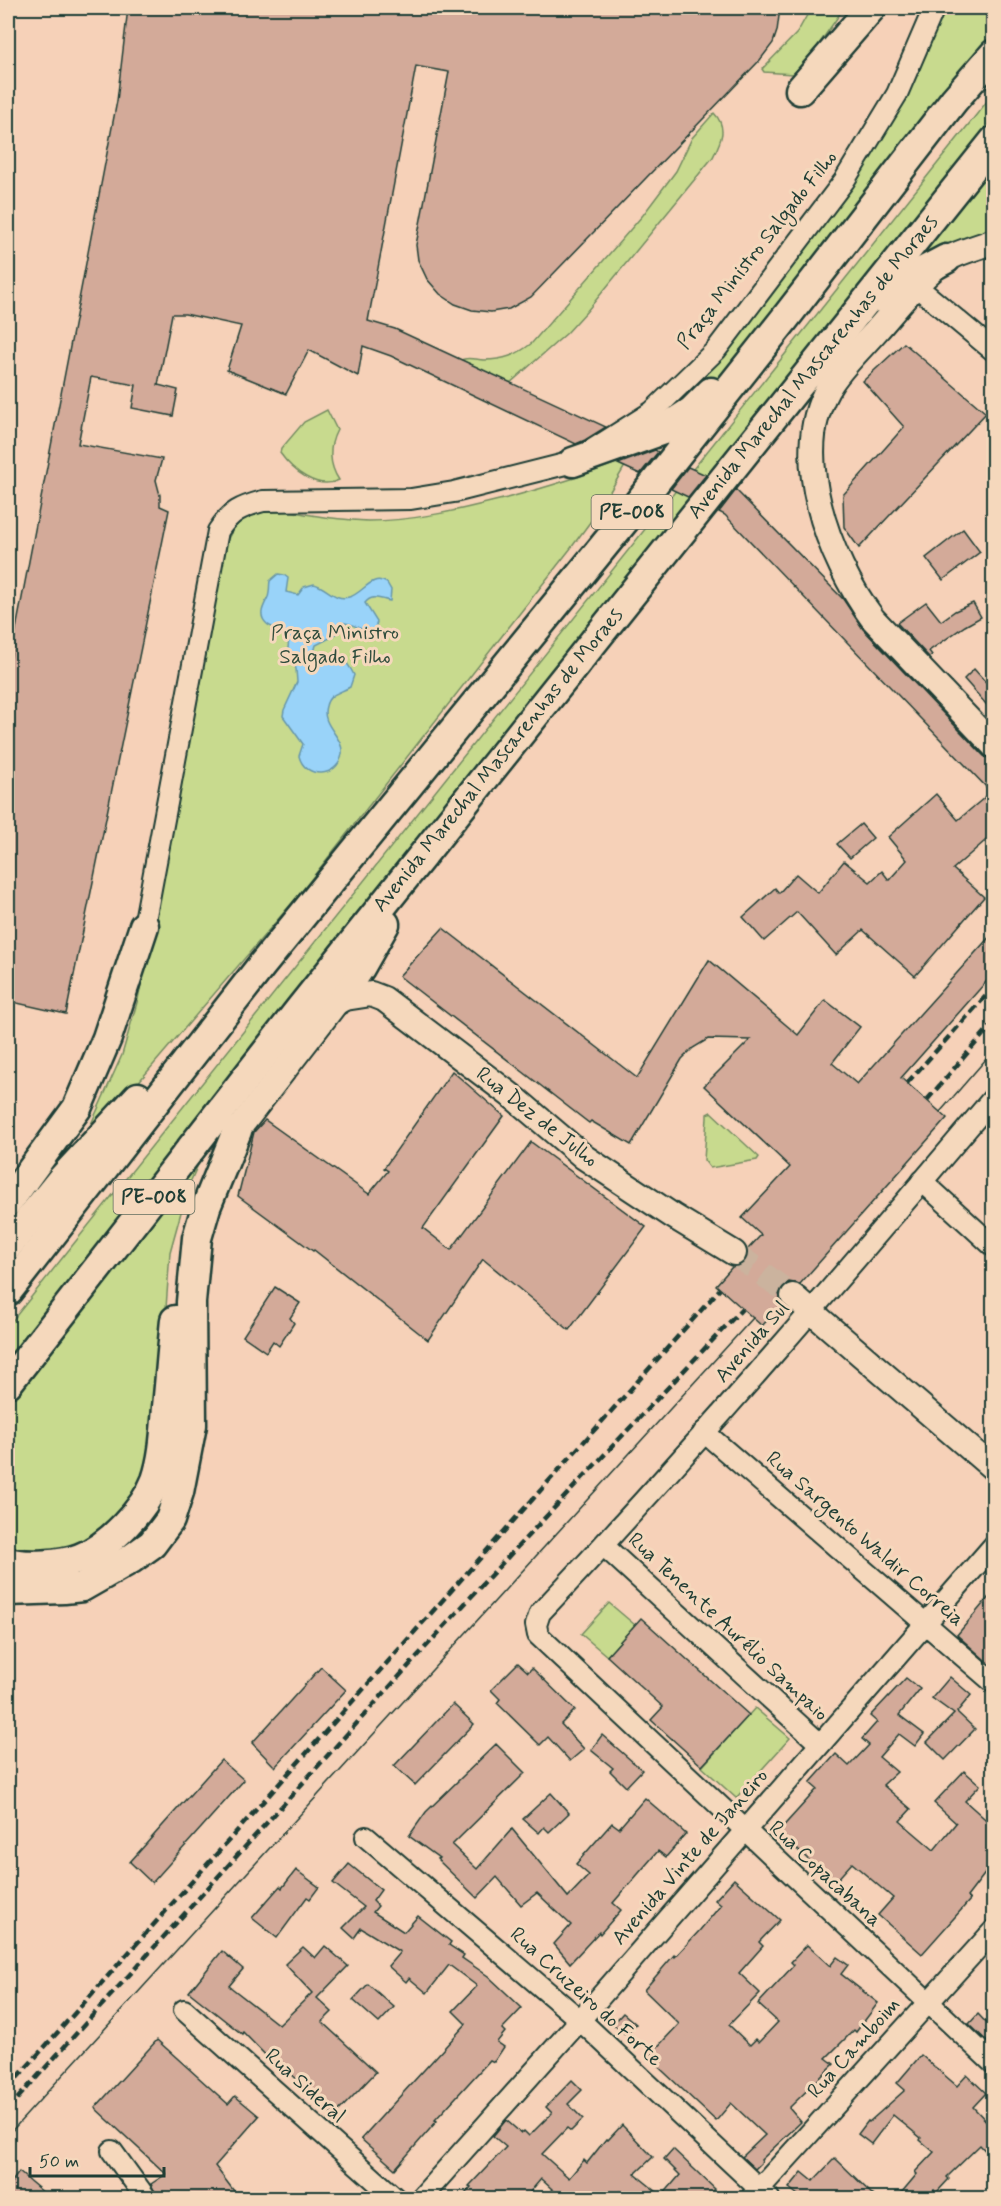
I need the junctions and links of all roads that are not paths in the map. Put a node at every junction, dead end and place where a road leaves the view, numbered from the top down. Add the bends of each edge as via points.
1 (871, 8) edge
2 (934, 8) edge
3 (990, 56) edge
4 (800, 90) dead end
5 (993, 141) edge
6 (993, 241) edge
7 (946, 259) junction
8 (916, 286) junction
9 (863, 304) junction
10 (783, 321) junction
11 (993, 351) edge
12 (573, 462) junction
13 (992, 740) edge
14 (421, 857) junction
15 (144, 926) junction
16 (262, 965) junction
17 (339, 999) junction
18 (993, 1097) edge
19 (237, 1131) junction
20 (62, 1178) junction
21 (922, 1181) junction
22 (8, 1202) edge
23 (8, 1246) edge
24 (993, 1247) edge
25 (734, 1253) tunnel mouth
26 (8, 1292) edge
27 (802, 1303) junction
28 (8, 1383) edge
29 (704, 1432) junction
30 (993, 1469) edge
31 (993, 1545) edge
32 (604, 1546) junction
33 (8, 1562) edge
34 (8, 1590) edge
35 (540, 1612) joint
36 (926, 1623) junction
37 (993, 1683) edge
38 (820, 1744) junction
39 (744, 1831) junction
40 (366, 1837) dead end
41 (993, 1930) edge
42 (927, 2003) junction
43 (184, 2010) dead end
44 (580, 2020) junction
45 (993, 2064) edge
46 (112, 2151) dead end
47 (759, 2195) edge
48 (146, 2199) edge
49 (395, 2199) edge
50 (421, 2199) edge

1 - 4 highway
2 - 12 street, Praça Ministro Salgado Filho via 897,94 844,181 716,350 652,412
3 - 10 highway, PE-008
5 - 9 highway, Avenida Marechal Mascarenhas de Moraes / PE-008
6 - 7 main road
7 - 8 main road
7 - 9 highway
8 - 11 street
8 - 13 main road via 832,382 817,416 812,457 819,506 833,549 859,601
9 - 14 highway, Avenida Marechal Mascarenhas de Moraes / PE-008
10 - 12 highway via 692,411 663,430
10 - 16 highway, PE-008
12 - 15 street, Praça Ministro Salgado Filho via 411,499 263,501 241,507 226,518 218,531
14 - 17 highway
14 - 28 highway, Avenida Marechal Mascarenhas de Moraes / PE-008
15 - 20 highway via 126,1026 109,1084
15 - 22 highway via 107,1038 77,1108
16 - 20 highway
16 - 26 highway, PE-008
17 - 19 main road
17 - 25 main road, Rua Dez de Julho via 372,994 389,1003 517,1100 584,1157
18 - 21 street, Avenida Sul
19 - 33 highway via 198,1184 182,1241 166,1427 156,1481 113,1537 81,1558 63,1563
19 - 34 highway via 197,1239 191,1302 192,1425 170,1520 152,1544 82,1587
20 - 23 highway
21 - 24 street
21 - 27 street, Avenida Sul
27 - 29 street, Avenida Sul
27 - 30 main road
29 - 32 street, Avenida Sul
29 - 36 street, Rua Sargento Waldir Correia
31 - 36 street, Avenida Vinte de Janeiro
32 - 35 street, Avenida Sul
32 - 38 street, Rua Tenente Aurélio Sampaio
35 - 39 street, Rua Copacabana via 538,1635
36 - 37 street, Rua Sargento Waldir Correia
36 - 38 street, Avenida Vinte de Janeiro
38 - 39 street, Avenida Vinte de Janeiro
39 - 42 street, Rua Copacabana
39 - 44 street, Avenida Vinte de Janeiro
40 - 44 street, Rua Cruzeiro do Forte
41 - 42 street, Rua Camboim
42 - 45 street, Rua Copacabana
42 - 47 street, Rua Camboim
43 - 49 street, Rua Sideral
44 - 47 street, Rua Cruzeiro do Forte
44 - 50 street, Avenida Vinte de Janeiro
46 - 48 street

